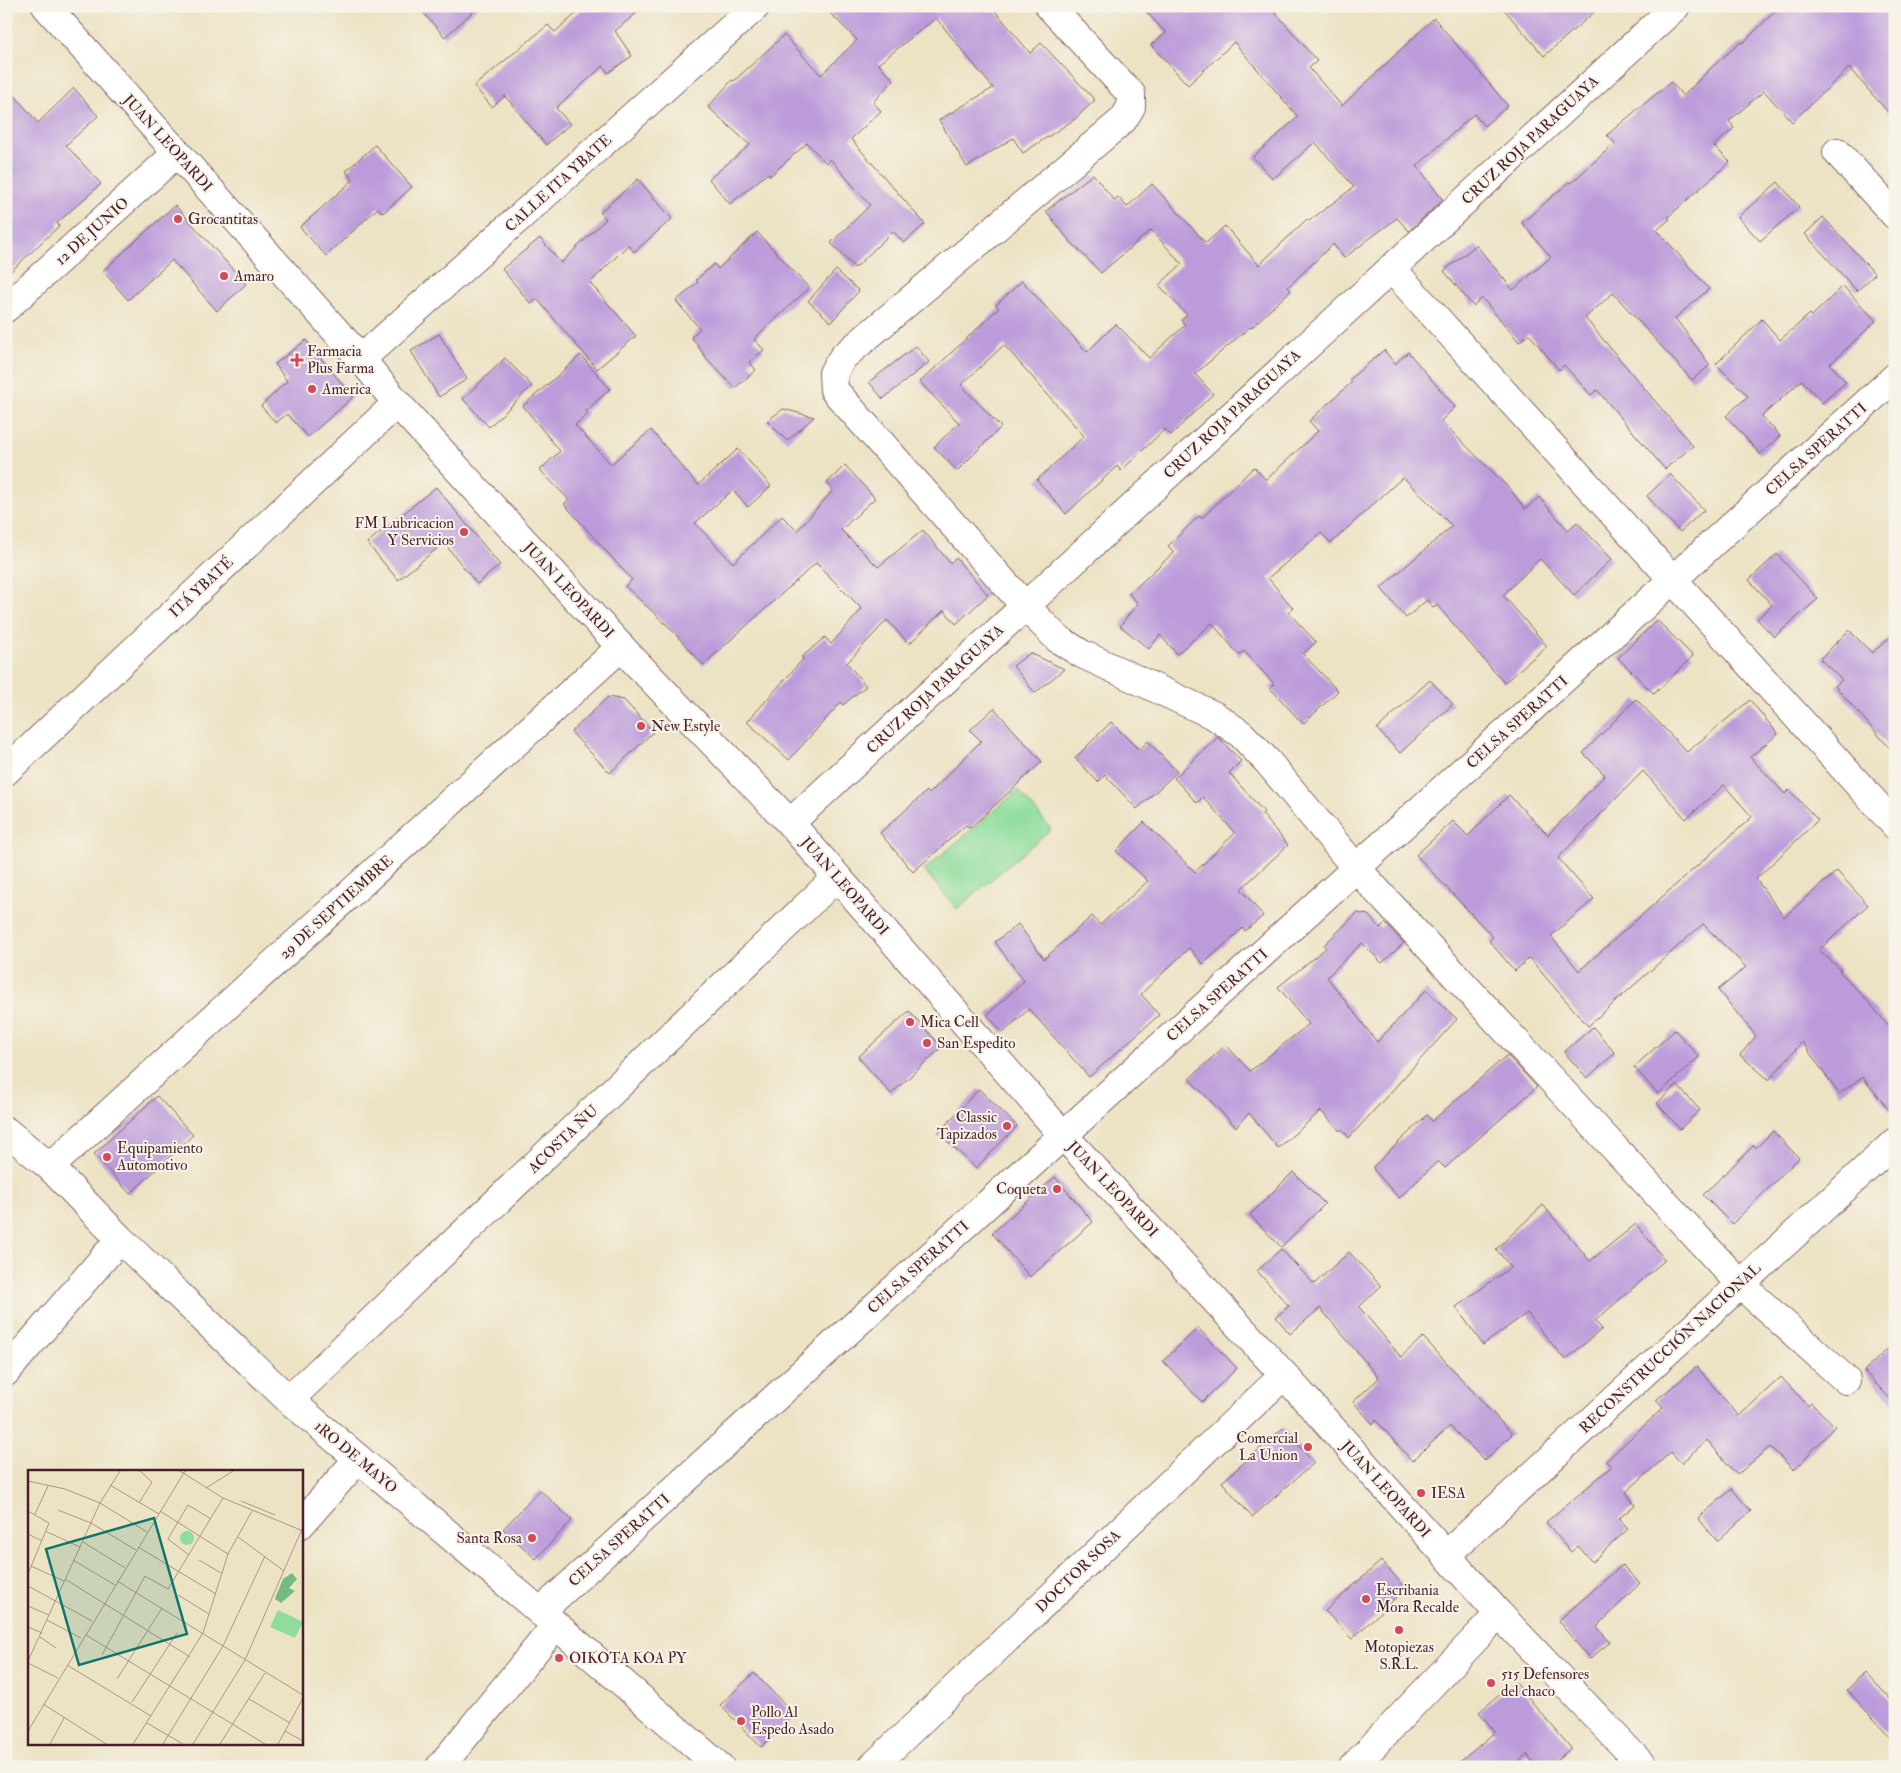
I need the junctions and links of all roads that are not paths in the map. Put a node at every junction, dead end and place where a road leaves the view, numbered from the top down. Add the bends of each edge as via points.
1 (46, 6) edge
2 (756, 6) edge
3 (1050, 6) edge
4 (1676, 6) edge
5 (1837, 152) dead end
6 (177, 153) junction
7 (1895, 215) edge
8 (1391, 268) junction
9 (6, 308) edge
10 (361, 359) junction
11 (1895, 378) edge
12 (397, 403) junction
13 (1673, 579) junction
14 (1025, 606) junction
15 (621, 647) junction
16 (6, 771) edge
17 (790, 823) junction
18 (1895, 825) edge
19 (1356, 868) junction
20 (837, 877) junction
21 (6, 1132) edge
22 (1063, 1135) junction
23 (1895, 1142) edge
24 (50, 1167) junction
25 (120, 1239) junction
26 (1740, 1284) junction
27 (6, 1372) edge
28 (1284, 1375) junction
29 (1846, 1380) dead end
30 (289, 1400) junction
31 (358, 1459) junction
32 (302, 1523) edge
33 (1446, 1554) junction
34 (1499, 1614) junction
35 (548, 1618) junction
36 (440, 1767) edge
37 (720, 1767) edge
38 (872, 1767) edge
39 (1354, 1767) edge
40 (1644, 1767) edge

1 - 6 street, JUAN LEOPARDI
2 - 10 street, CALLE ITA YBATE
3 - 14 street via 1131,94 1131,107 1123,120 843,357 833,372 834,390
4 - 8 street, CRUZ ROJA PARAGUAYA
5 - 7 street
6 - 9 street, 12 DE JUNIO
6 - 10 street, JUAN LEOPARDI
8 - 13 street
8 - 14 street, CRUZ ROJA PARAGUAYA
10 - 12 street, JUAN LEOPARDI
11 - 13 street, CELSA SPERATTI
12 - 15 street, JUAN LEOPARDI
12 - 16 street, ITÁ YBATÉ
13 - 18 street
13 - 19 street, CELSA SPERATTI
14 - 17 street, CRUZ ROJA PARAGUAYA
14 - 19 street via 1058,639 1082,654 1215,716 1241,734
15 - 17 street, JUAN LEOPARDI
15 - 24 street, 29 DE SEPTIEMBRE
17 - 20 street, JUAN LEOPARDI
19 - 22 street, CELSA SPERATTI
19 - 26 street
20 - 22 street, JUAN LEOPARDI
20 - 30 street, ACOSTA ÑU
21 - 24 street, 1RO DE MAYO
22 - 28 street, JUAN LEOPARDI
22 - 35 street, CELSA SPERATTI
23 - 26 street, RECONSTRUCCIÓN NACIONAL
24 - 25 street, 1RO DE MAYO
25 - 27 street
25 - 30 street, 1RO DE MAYO
26 - 29 street
26 - 33 street, RECONSTRUCCIÓN NACIONAL
28 - 33 street, JUAN LEOPARDI
28 - 38 street, DOCTOR SOSA
30 - 31 street, 1RO DE MAYO
31 - 32 street
31 - 35 street, 1RO DE MAYO
33 - 34 street, JUAN LEOPARDI
34 - 39 street
34 - 40 street, JUAN LEOPARDI
35 - 36 street, CELSA SPERATTI
35 - 37 street, 1RO DE MAYO

